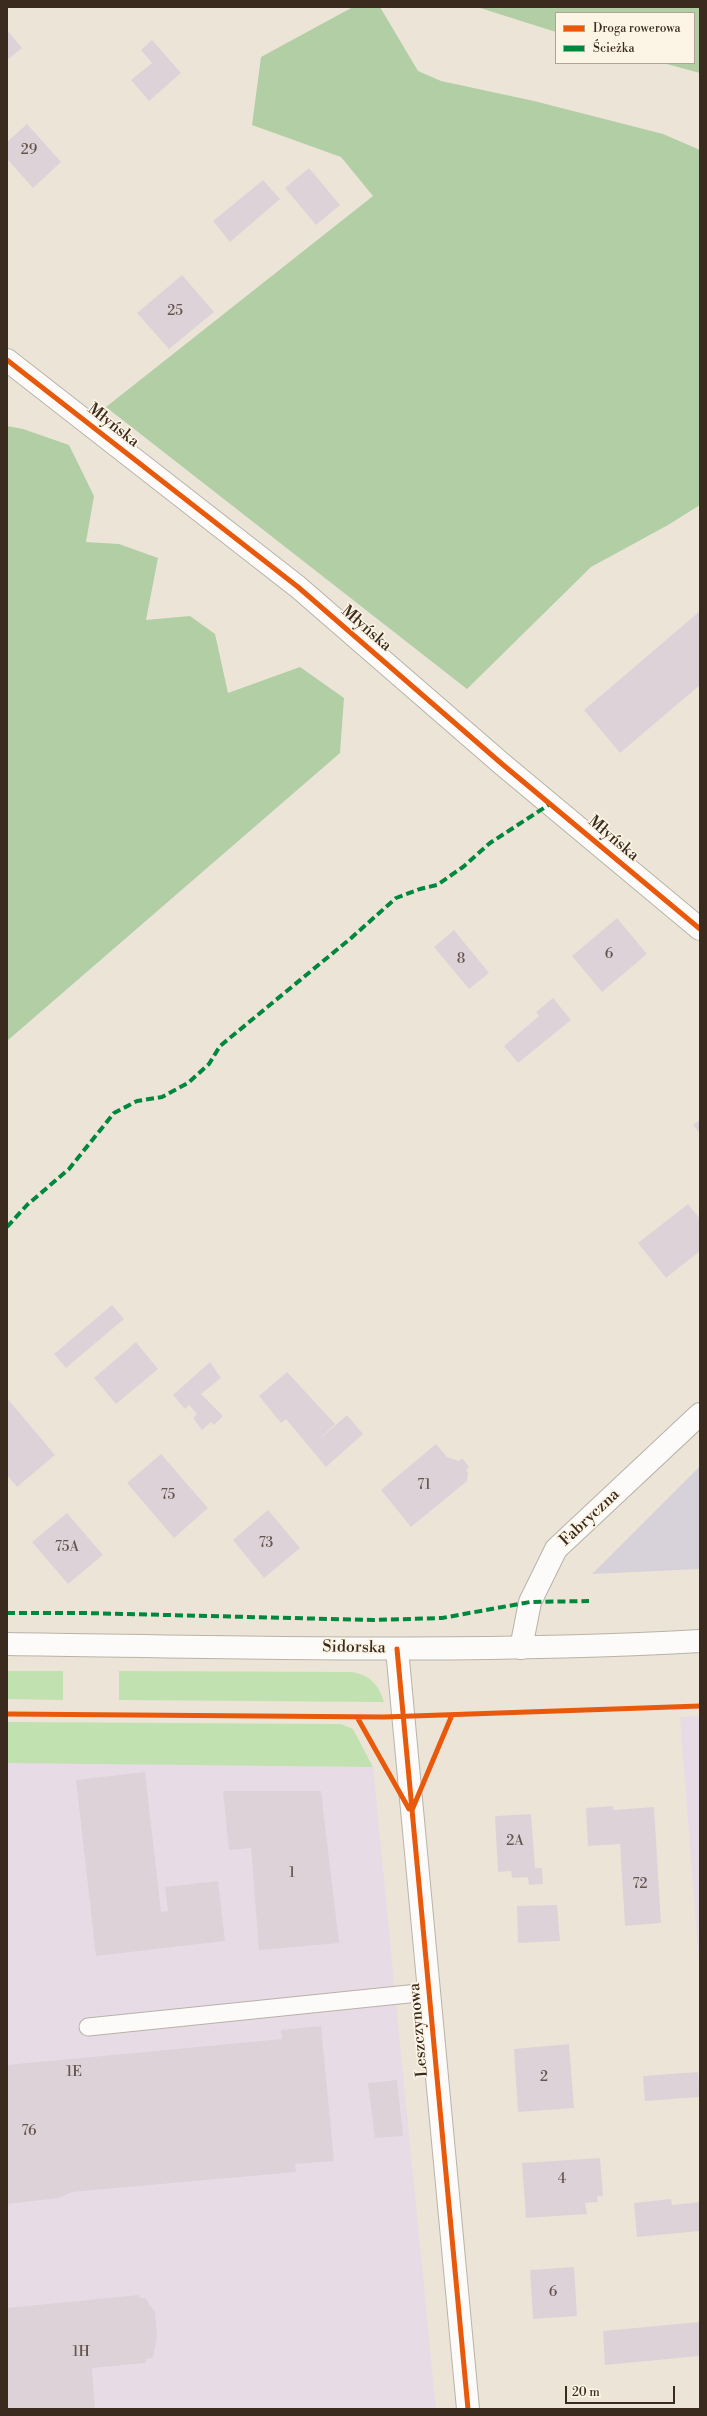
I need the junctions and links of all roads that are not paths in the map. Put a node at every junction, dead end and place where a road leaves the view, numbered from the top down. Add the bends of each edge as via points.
1 (7, 360) edge
2 (700, 929) edge
3 (700, 1414) edge
4 (700, 1641) edge
5 (7, 1644) edge
6 (521, 1648) junction
7 (397, 1649) junction
8 (428, 1992) junction
9 (88, 2027) dead end
10 (468, 2409) edge

1 - 2 street, Młyńska via 298,586 502,764
3 - 6 street, Fabryczna via 556,1549 530,1602
4 - 6 street, Sidorska
5 - 7 street, Sidorska
6 - 7 street, Sidorska
7 - 8 street, Leszczynowa
8 - 9 lane
8 - 10 street, Leszczynowa

